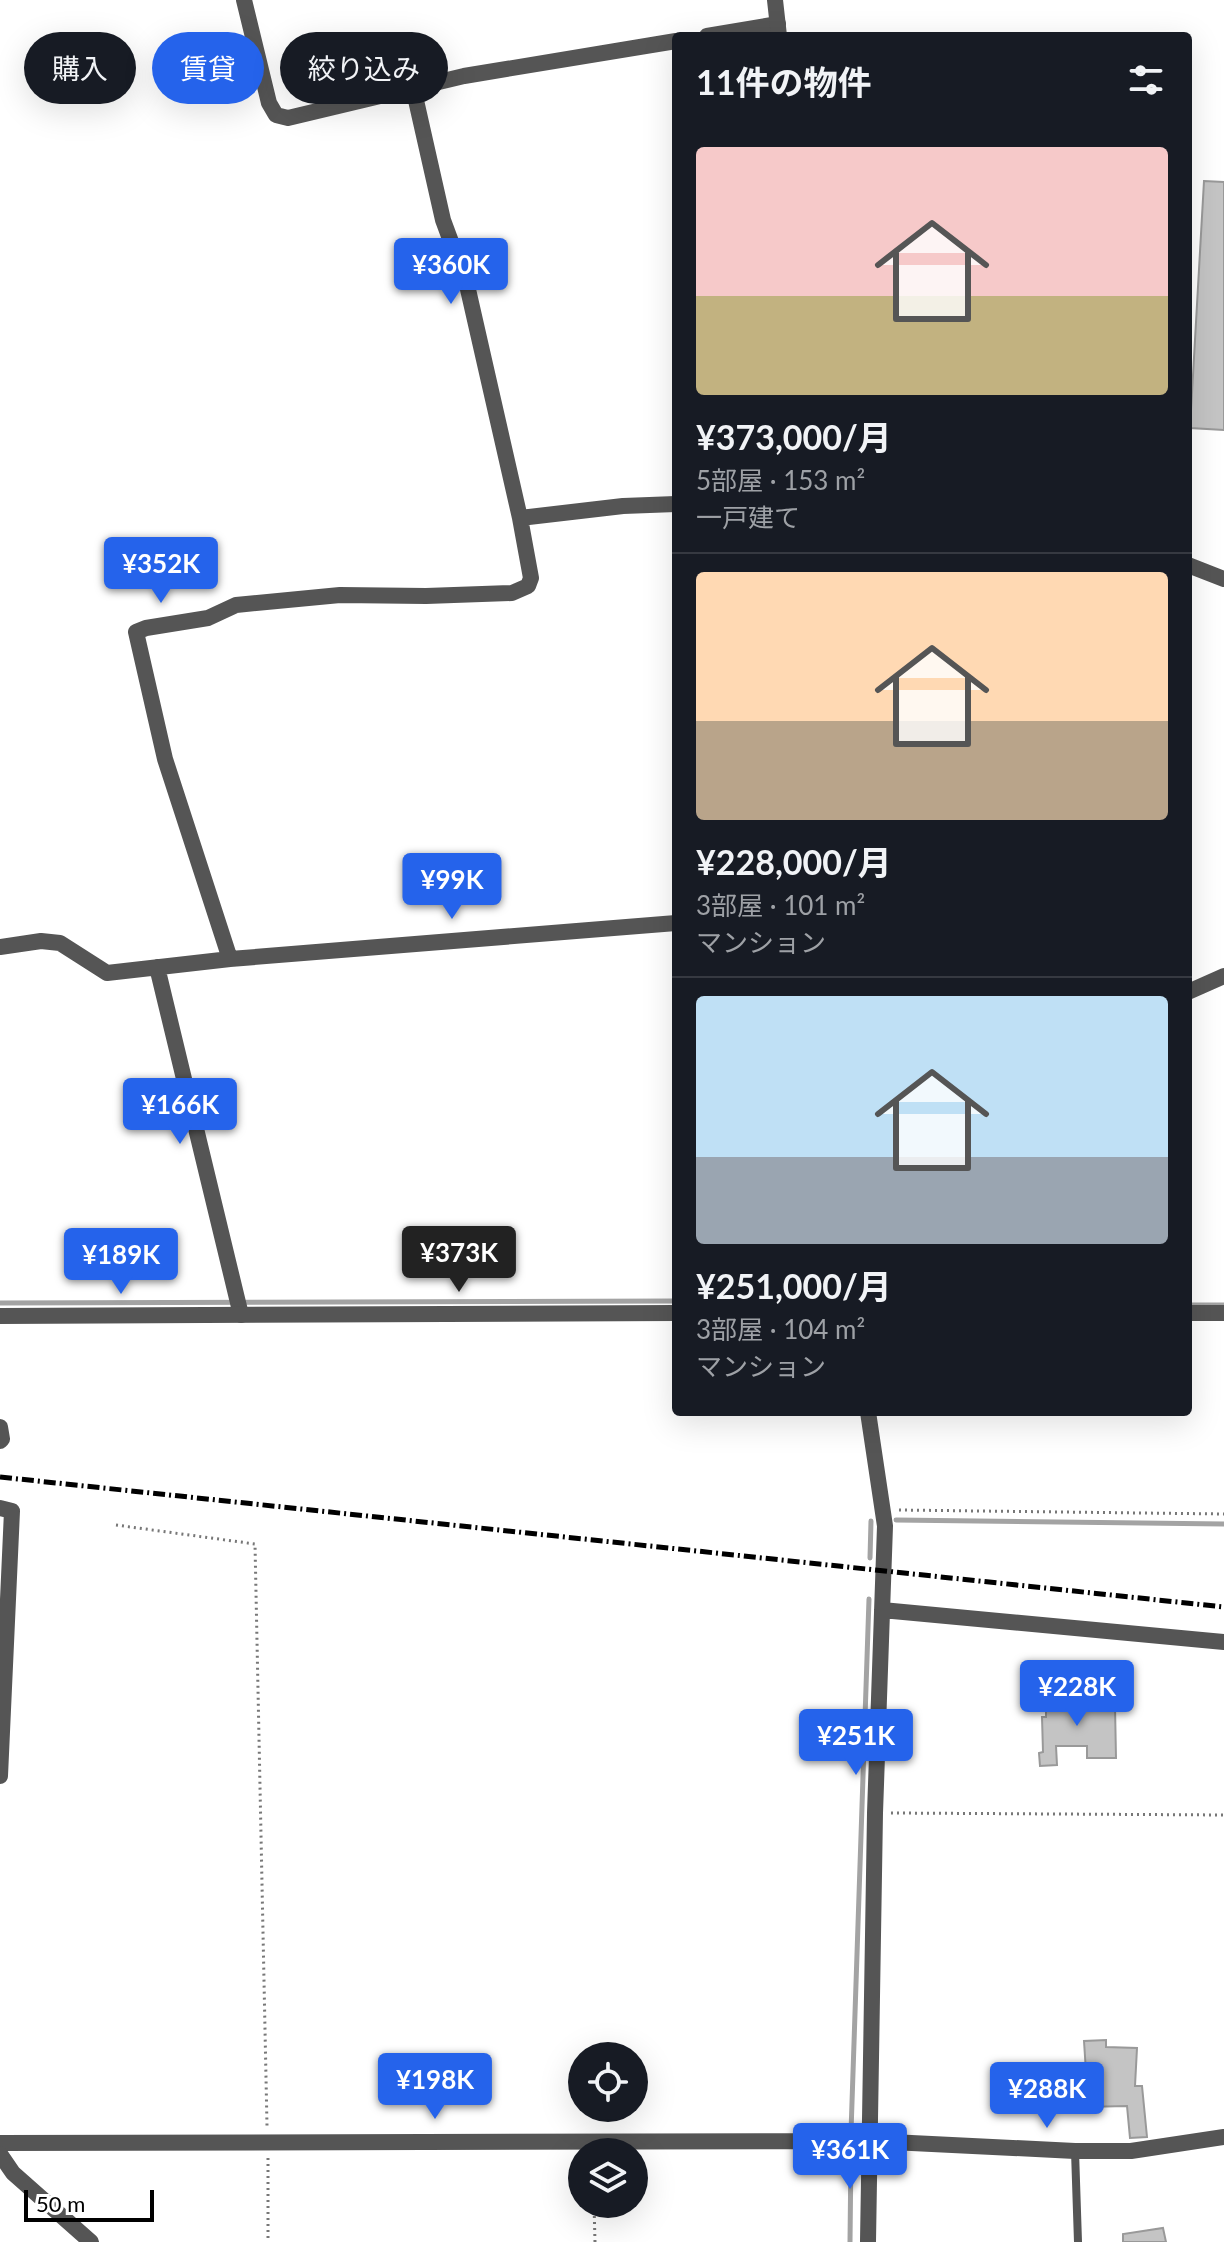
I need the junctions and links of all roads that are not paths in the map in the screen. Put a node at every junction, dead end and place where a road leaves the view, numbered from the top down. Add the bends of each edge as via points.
1 (244, 0) edge
2 (775, 0) edge
3 (778, 30) edge
4 (754, 32) edge
5 (672, 42) edge
6 (448, 79) edge
7 (344, 104) edge
8 (417, 104) edge
9 (672, 504) edge
10 (520, 518) junction
11 (1192, 567) edge
12 (1224, 579) edge
13 (672, 923) edge
14 (0, 947) edge
15 (230, 959) junction
16 (157, 967) junction
17 (1224, 976) edge
18 (1192, 990) edge
19 (672, 1313) edge
20 (1192, 1313) edge
21 (1224, 1313) edge
22 (241, 1315) junction
23 (0, 1316) edge
24 (869, 1416) edge
25 (0, 1427) edge
26 (0, 1441) edge
27 (0, 1508) edge
28 (882, 1610) junction
29 (1224, 1642) edge
30 (0, 1776) edge
31 (1224, 2134) edge
32 (871, 2141) junction
33 (0, 2143) edge
34 (1075, 2151) junction
35 (0, 2154) edge
36 (1224, 2154) edge
37 (91, 2242) edge
38 (868, 2242) edge
39 (1078, 2242) edge

1 - 7 street via 276,115 288,118
2 - 3 street
3 - 4 street
5 - 6 street
8 - 10 street via 443,220 467,285
9 - 10 street
10 - 15 street via 531,578 528,586 512,593 340,595 236,605 208,618 136,632 165,759
11 - 12 street
13 - 15 street
14 - 16 street via 60,943 107,973
15 - 16 street
16 - 22 street
17 - 18 street
19 - 22 street
20 - 21 street
22 - 23 street
24 - 28 street via 885,1526
25 - 26 street
27 - 30 street via 12,1511
28 - 29 street
28 - 32 street
31 - 34 street via 1131,2151
31 - 36 street
32 - 33 street
32 - 34 street
32 - 38 street
34 - 39 lane
35 - 37 street via 13,2173

